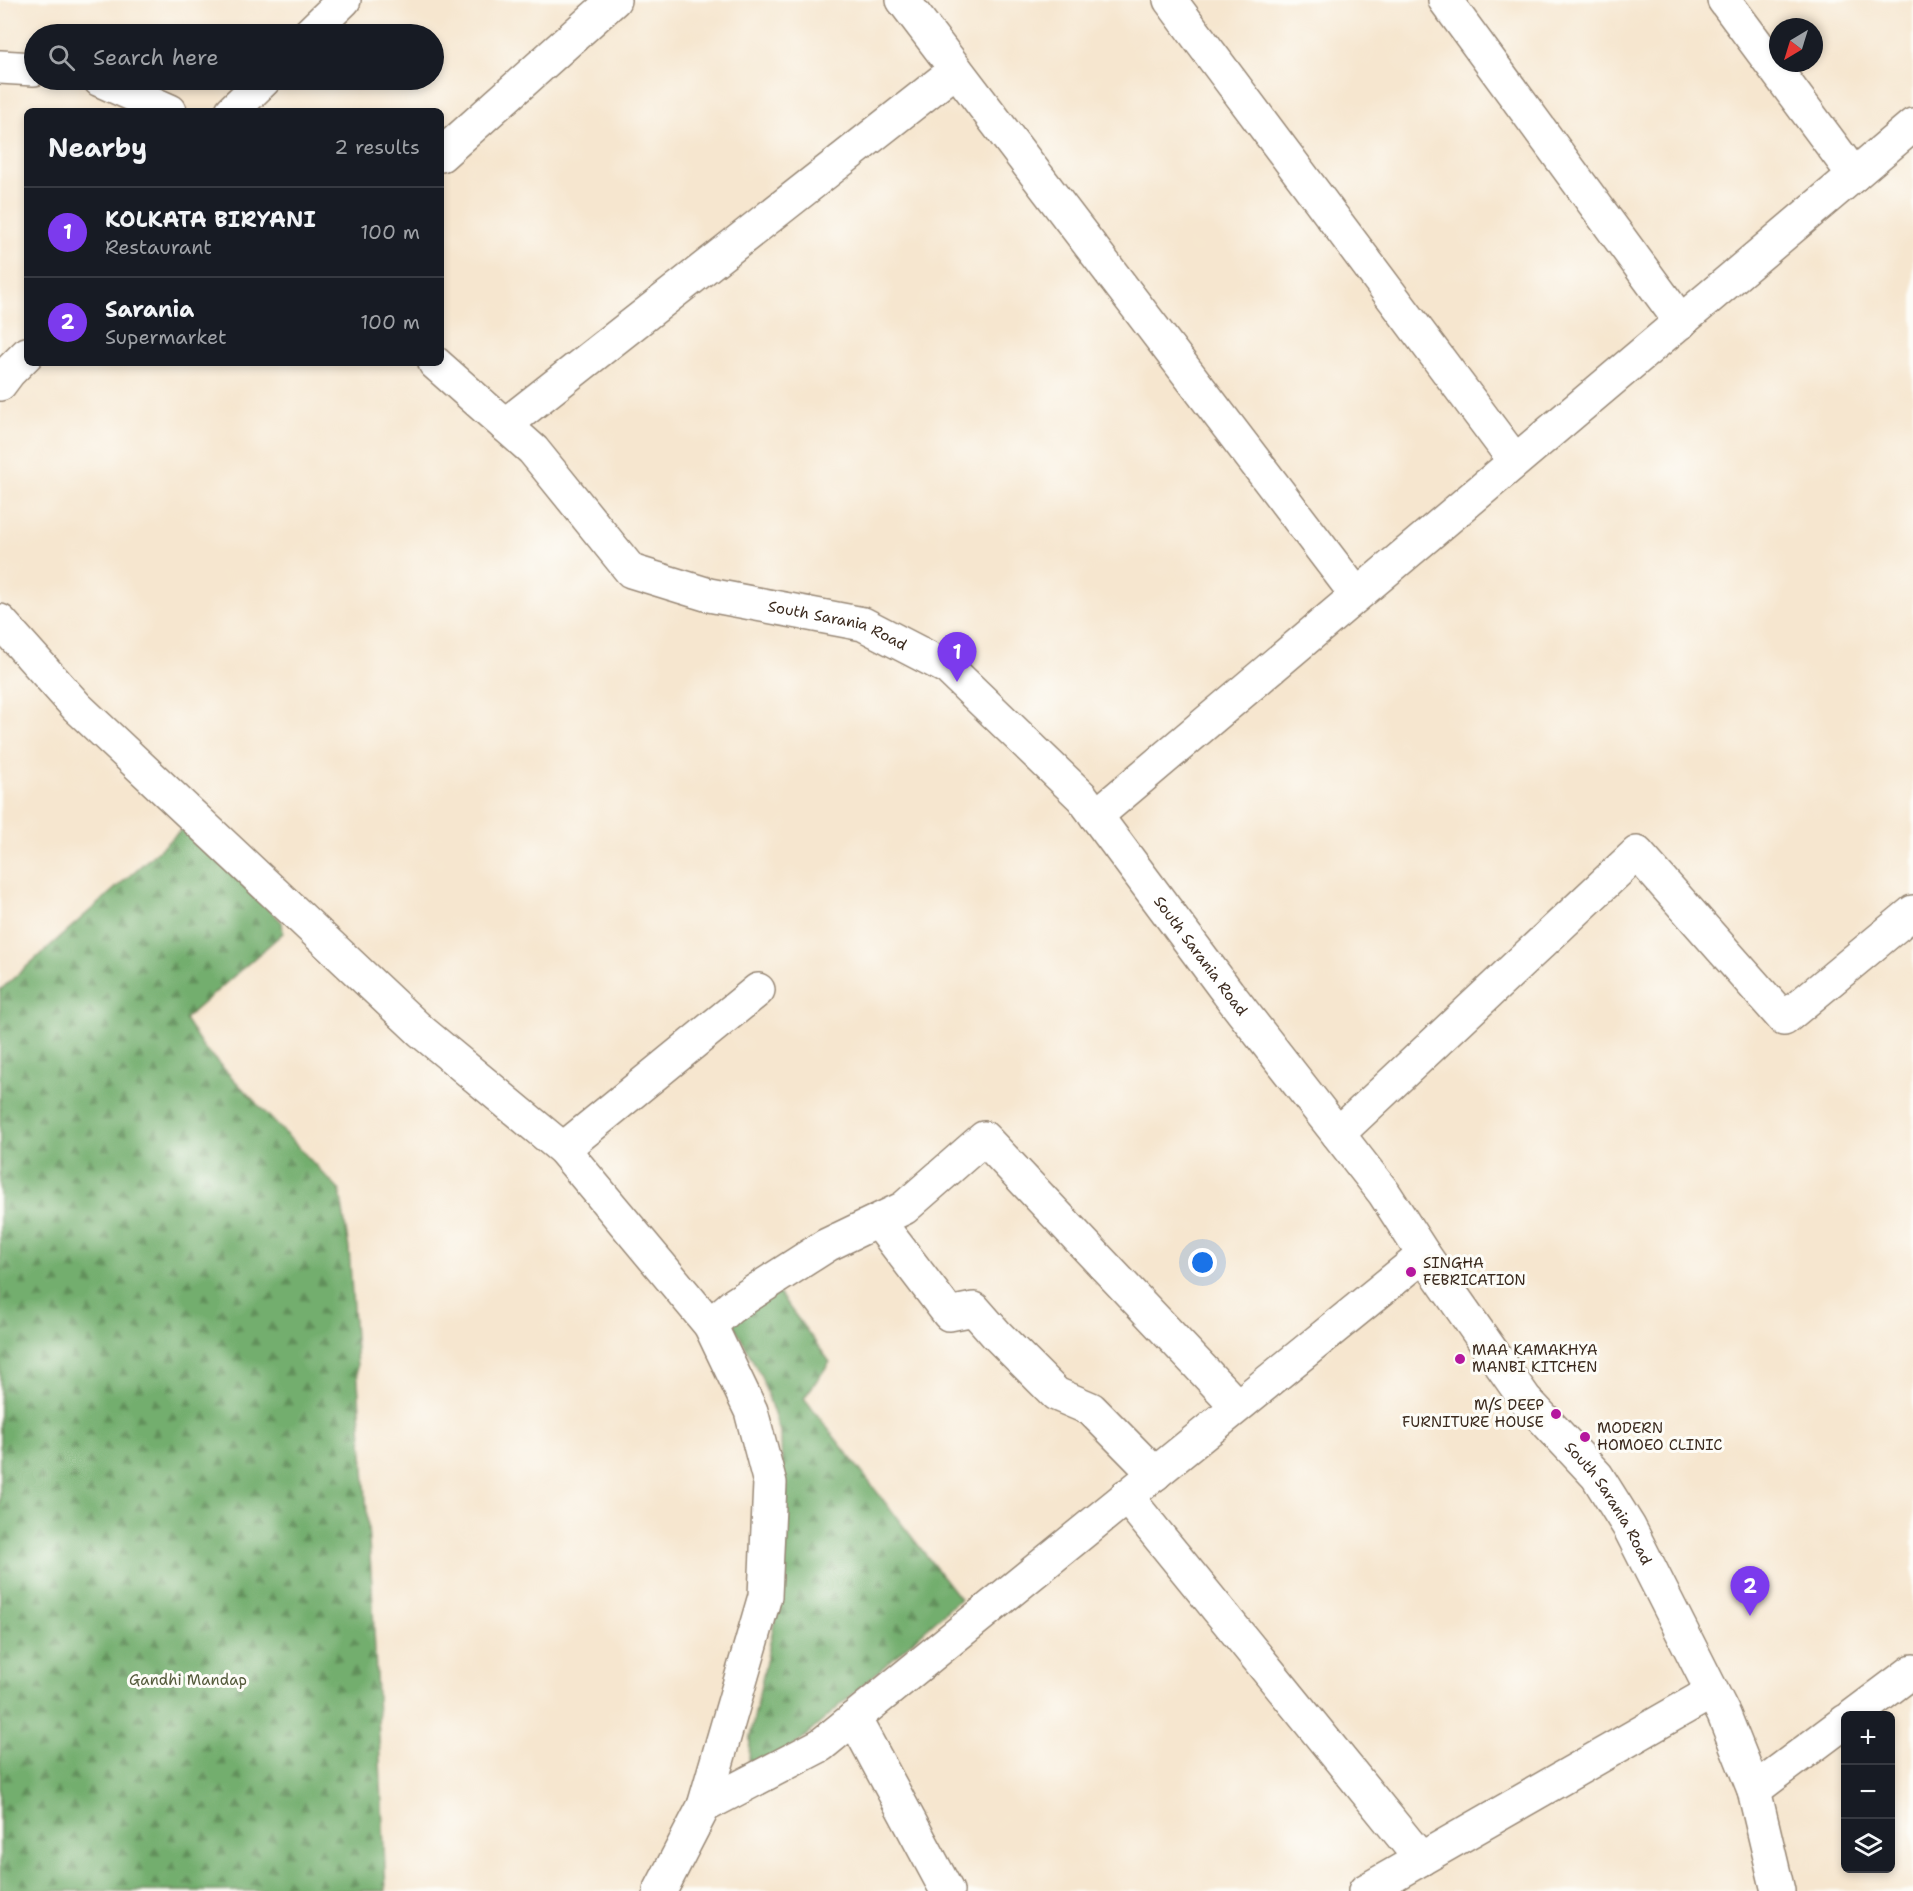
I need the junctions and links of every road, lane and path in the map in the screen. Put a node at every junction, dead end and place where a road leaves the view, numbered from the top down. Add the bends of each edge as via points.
1 (344, 0) edge
2 (614, 0) edge
3 (903, 0) edge
4 (1170, 0) edge
5 (1445, 0) edge
6 (1724, 0) edge
7 (319, 24) edge
8 (0, 68) edge
9 (24, 69) edge
10 (956, 70) junction
11 (123, 90) edge
12 (254, 90) edge
13 (163, 108) edge
14 (235, 108) edge
15 (1913, 125) edge
16 (444, 152) edge
17 (1854, 175) junction
18 (1681, 322) junction
19 (24, 357) edge
20 (438, 366) edge
21 (0, 384) edge
22 (505, 425) junction
23 (1515, 461) junction
24 (1356, 594) junction
25 (0, 621) edge
26 (1096, 816) junction
27 (1913, 912) edge
28 (758, 990) dead end
29 (1338, 1134) junction
30 (563, 1149) junction
31 (878, 1221) junction
32 (1424, 1255) junction
33 (710, 1325) junction
34 (1237, 1406) junction
35 (1155, 1474) junction
36 (1126, 1496) junction
37 (1913, 1671) edge
38 (1712, 1692) junction
39 (1860, 1711) edge
40 (854, 1718) junction
41 (1841, 1724) edge
42 (1754, 1790) junction
43 (704, 1806) junction
44 (1421, 1859) junction
45 (660, 1891) edge
46 (947, 1891) edge
47 (1365, 1891) edge
48 (1778, 1891) edge

1 - 7 street
2 - 16 street
3 - 10 street
4 - 23 street
5 - 18 street
6 - 17 street
8 - 9 street
10 - 22 street
10 - 24 street
11 - 13 street
12 - 14 street
15 - 17 street
17 - 18 street
18 - 23 street
19 - 21 street
20 - 22 street, South Sarania Road
22 - 26 street, South Sarania Road via 532,450 631,572 709,595 863,624 948,668 1082,797
23 - 24 street
24 - 26 street
25 - 30 street via 77,707 412,1023
26 - 29 street, South Sarania Road
27 - 29 street via 1784,1019 1637,853
28 - 30 street
29 - 32 street, South Sarania Road
30 - 33 street
31 - 33 street via 827,1245 732,1306
31 - 34 street via 904,1208 984,1138
31 - 35 street via 949,1314 974,1309 1056,1394 1091,1409
32 - 34 street
32 - 38 street, South Sarania Road via 1525,1399 1597,1476 1629,1527
33 - 43 street via 751,1411 770,1483 765,1596
34 - 35 street
35 - 36 street
36 - 40 street
36 - 44 street
37 - 39 street
38 - 42 street, South Sarania Road
38 - 44 street
40 - 43 street via 821,1745
40 - 46 street
41 - 42 street
42 - 48 street, South Sarania Road
43 - 45 street
44 - 47 street

